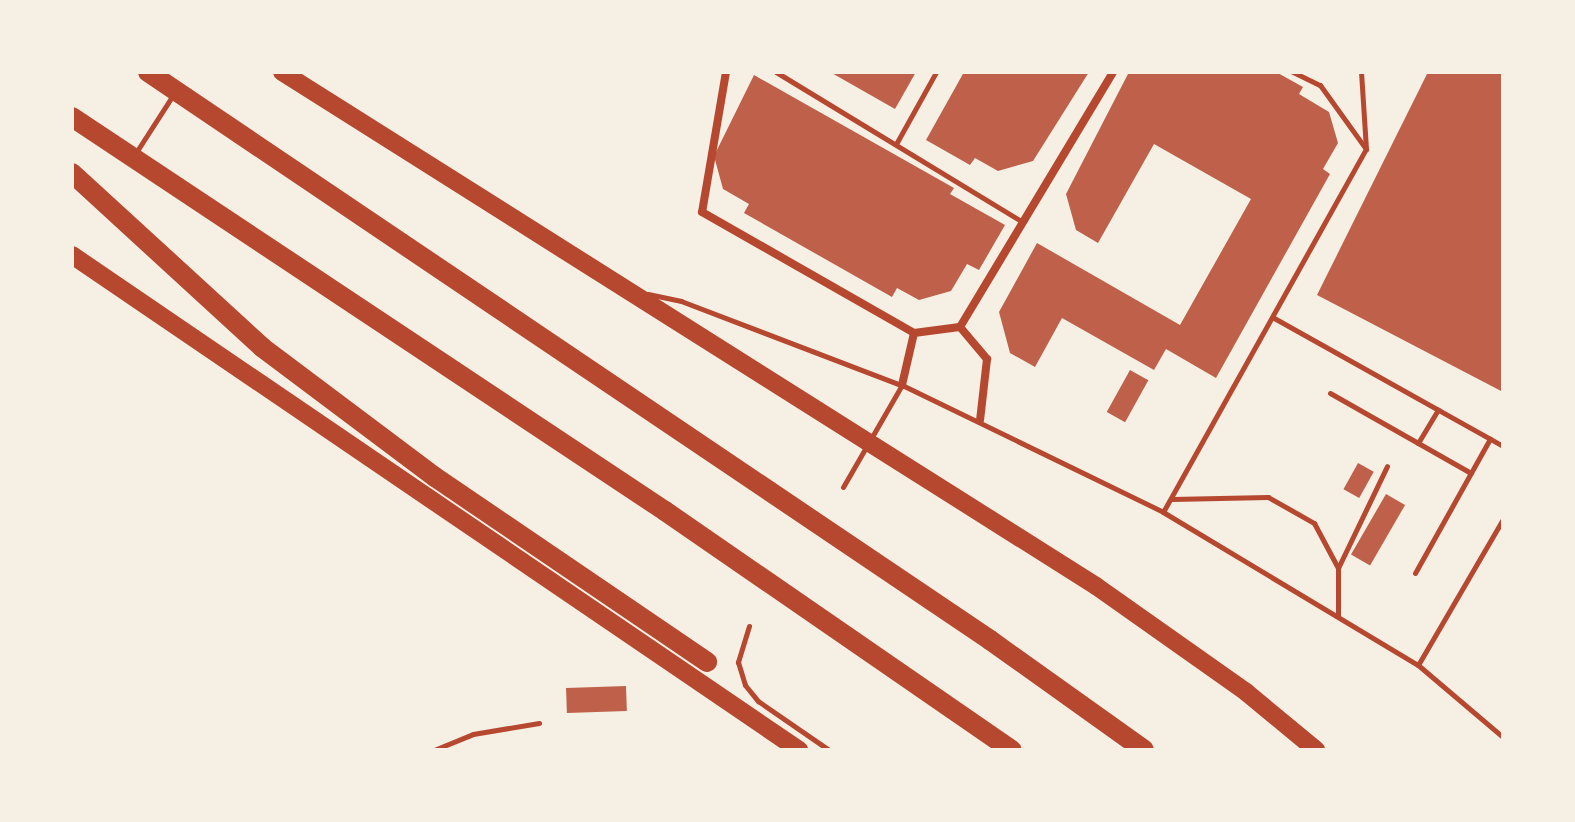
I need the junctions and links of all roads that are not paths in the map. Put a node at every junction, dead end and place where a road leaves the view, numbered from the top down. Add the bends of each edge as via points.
1 (148, 72) edge
2 (282, 72) edge
3 (726, 72) edge
4 (776, 72) edge
5 (936, 72) edge
6 (1113, 72) edge
7 (1293, 72) edge
8 (1361, 72) edge
9 (176, 91) junction
10 (72, 117) edge
11 (896, 144) junction
12 (1366, 149) junction
13 (133, 159) junction
14 (72, 173) edge
15 (1023, 222) junction
16 (72, 255) edge
17 (635, 292) junction
18 (1274, 318) junction
19 (960, 327) junction
20 (914, 333) junction
21 (902, 385) junction
22 (1330, 393) dead end
23 (1438, 410) junction
24 (980, 420) junction
25 (1490, 439) junction
26 (874, 441) junction
27 (1418, 443) junction
28 (1503, 446) edge
29 (1387, 466) dead end
30 (1471, 473) junction
31 (843, 487) dead end
32 (1172, 499) junction
33 (1163, 512) junction
34 (1503, 519) edge
35 (1338, 568) junction
36 (1415, 573) dead end
37 (1338, 617) junction
38 (749, 626) dead end
39 (707, 662) dead end
40 (1418, 665) junction
41 (539, 723) dead end
42 (1503, 737) edge
43 (1004, 746) edge
44 (434, 750) edge
45 (799, 750) edge
46 (829, 750) edge
47 (1144, 750) edge
48 (1316, 750) edge

1 - 9 highway
2 - 17 main road
3 - 20 street via 702,212
4 - 11 lane
5 - 11 lane
6 - 15 street
7 - 12 lane via 1320,85
8 - 12 lane
9 - 13 lane
9 - 47 highway via 990,640
10 - 13 highway
11 - 15 lane
12 - 18 lane
13 - 43 highway via 665,511
14 - 39 highway via 263,348 435,477
15 - 19 street
16 - 45 main road
17 - 21 lane via 681,301
17 - 26 main road
18 - 23 lane
18 - 32 lane
19 - 20 street
19 - 24 street via 987,359
20 - 21 street
21 - 24 lane
21 - 26 lane
22 - 27 lane
23 - 25 lane
23 - 27 lane
24 - 33 lane
25 - 28 lane
25 - 30 lane
26 - 31 lane
26 - 48 main road via 1096,586 1246,692
27 - 30 lane
29 - 35 lane
30 - 36 lane
32 - 33 lane
32 - 35 lane via 1268,497 1314,523
33 - 37 lane
34 - 40 lane
35 - 37 lane
37 - 40 lane
38 - 46 lane via 738,662 745,685 758,701
40 - 42 lane
41 - 44 lane via 473,734

